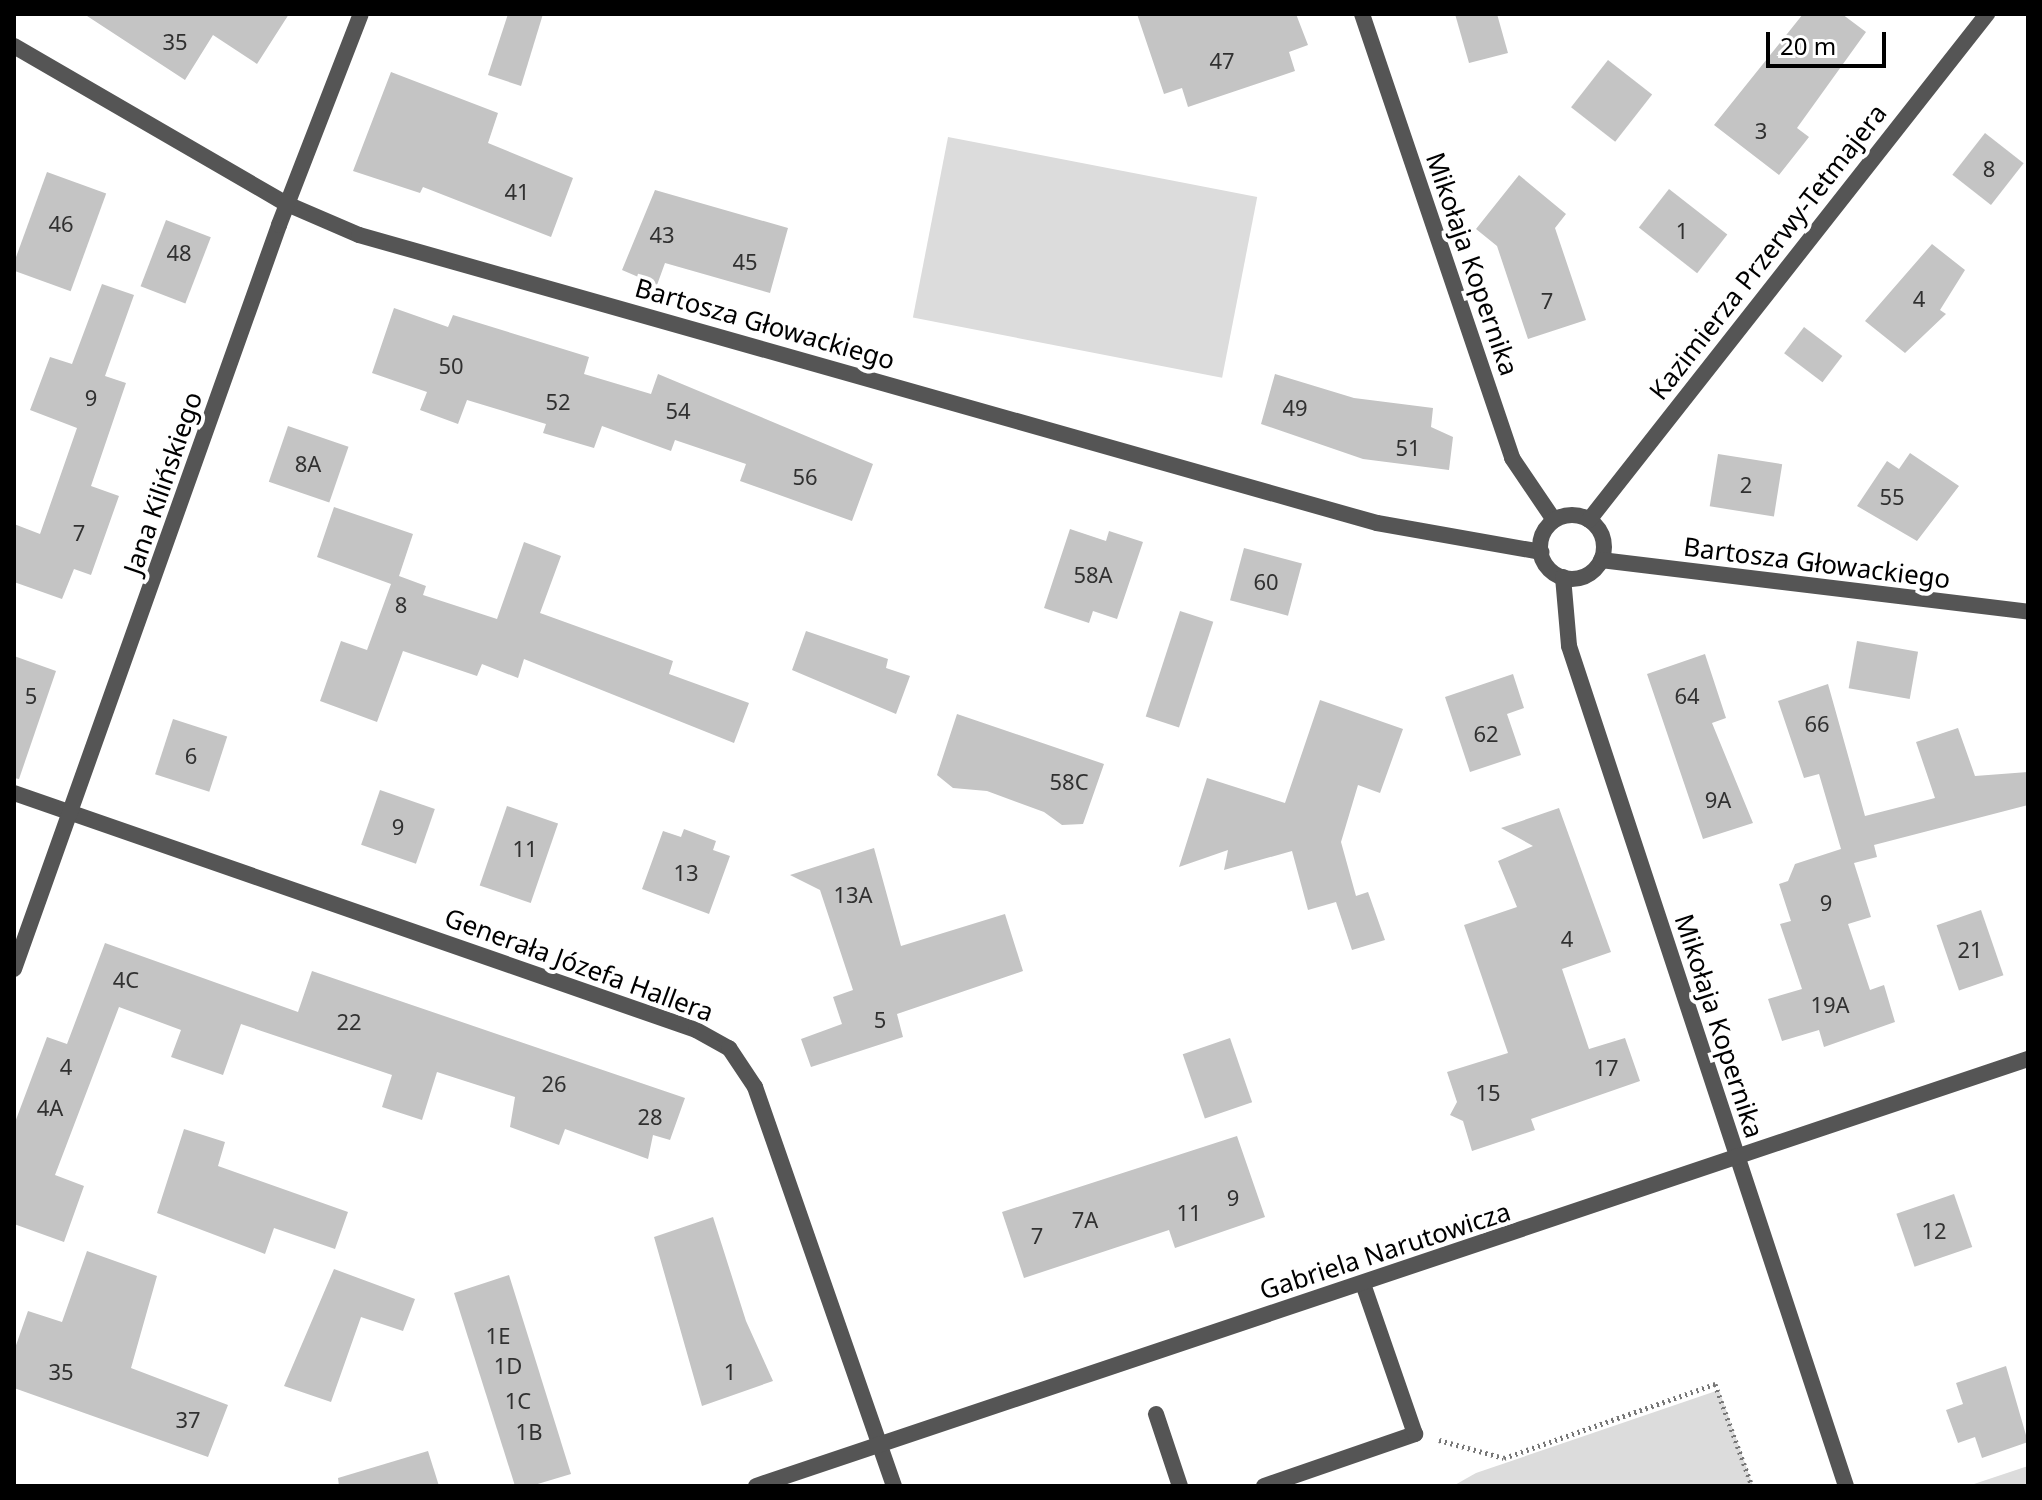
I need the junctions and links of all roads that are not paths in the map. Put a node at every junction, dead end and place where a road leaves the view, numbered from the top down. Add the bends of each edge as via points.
1 (361, 14) edge
2 (1362, 14) edge
3 (1987, 14) edge
4 (14, 46) edge
5 (287, 204) junction
6 (1554, 520) junction
7 (1589, 520) junction
8 (1541, 552) junction
9 (1601, 560) junction
10 (1563, 577) junction
11 (2028, 612) edge
12 (14, 793) edge
13 (71, 813) junction
14 (14, 969) edge
15 (2028, 1059) edge
16 (1737, 1158) junction
17 (1363, 1284) junction
18 (1156, 1414) dead end
19 (879, 1443) junction
20 (756, 1486) edge
21 (894, 1486) edge
22 (1180, 1486) edge
23 (1264, 1486) edge
24 (1846, 1486) edge

1 - 5 street, Jana Kilińskiego
2 - 6 street, Mikołaja Kopernika via 1512,458
3 - 7 street, Kazimierza Przerwy-Tetmajera
4 - 5 street, Bartosza Głowackiego
5 - 8 street, Bartosza Głowackiego via 359,235 1377,523
5 - 13 street, Jana Kilińskiego
6 - 7 street via 1571,515
6 - 8 street via 1542,534
7 - 9 street via 1601,533
8 - 10 street
9 - 10 street via 1581,577
9 - 11 street, Bartosza Głowackiego
10 - 16 street, Mikołaja Kopernika via 1569,646
12 - 13 street, Generała Józefa Hallera
13 - 14 street, Jana Kilińskiego
13 - 19 street, Generała Józefa Hallera via 708,1035 729,1048 755,1087
15 - 16 street, Gabriela Narutowicza
16 - 17 street, Gabriela Narutowicza
16 - 24 street, Mikołaja Kopernika
17 - 19 street, Gabriela Narutowicza
17 - 23 street via 1415,1434
18 - 22 street
19 - 20 street, Gabriela Narutowicza
19 - 21 street, Generała Józefa Hallera

